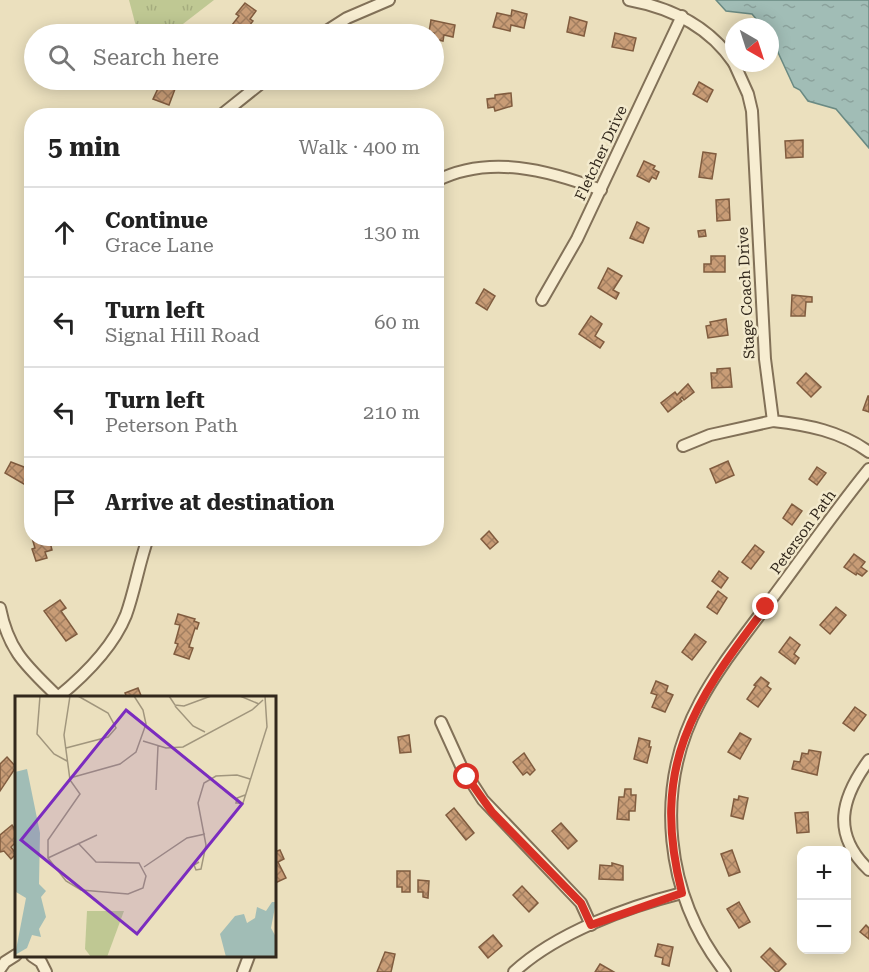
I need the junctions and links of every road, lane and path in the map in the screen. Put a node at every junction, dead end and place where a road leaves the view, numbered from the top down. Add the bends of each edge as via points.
1 (389, 0) edge
2 (629, 0) edge
3 (682, 16) junction
4 (338, 24) edge
5 (725, 52) edge
6 (738, 72) edge
7 (252, 90) edge
8 (230, 108) edge
9 (444, 178) edge
10 (601, 190) junction
11 (542, 300) dead end
12 (773, 421) junction
13 (682, 446) dead end
14 (869, 452) edge
15 (869, 469) edge
16 (146, 546) edge
17 (0, 608) edge
18 (58, 696) edge
19 (60, 696) edge
20 (441, 722) dead end
21 (869, 760) edge
22 (869, 870) edge
23 (682, 893) junction
24 (591, 925) junction
25 (15, 956) edge
26 (34, 957) edge
27 (249, 957) edge
28 (0, 969) edge
29 (46, 972) edge
30 (243, 972) edge
31 (514, 972) edge
32 (725, 972) edge

1 - 4 street
2 - 3 street, Stage Coach Drive
3 - 5 street, Stage Coach Drive via 715,39
3 - 10 street, Fletcher Drive
6 - 12 street, Stage Coach Drive via 752,111 765,359
7 - 8 street
9 - 10 street via 464,170 522,167
10 - 11 street, Fletcher Drive
12 - 13 street via 710,435
12 - 14 street via 833,432
15 - 23 street, Peterson Path via 727,660 690,723 676,764 670,816 672,850
16 - 19 street via 117,632 91,667
17 - 18 street via 15,651
20 - 24 street via 461,766 483,800 581,903
21 - 22 street via 852,784 844,817 853,852
23 - 24 street
23 - 32 street, Peterson Path via 696,928
24 - 31 street via 550,944
25 - 28 street
26 - 29 street
27 - 30 street

